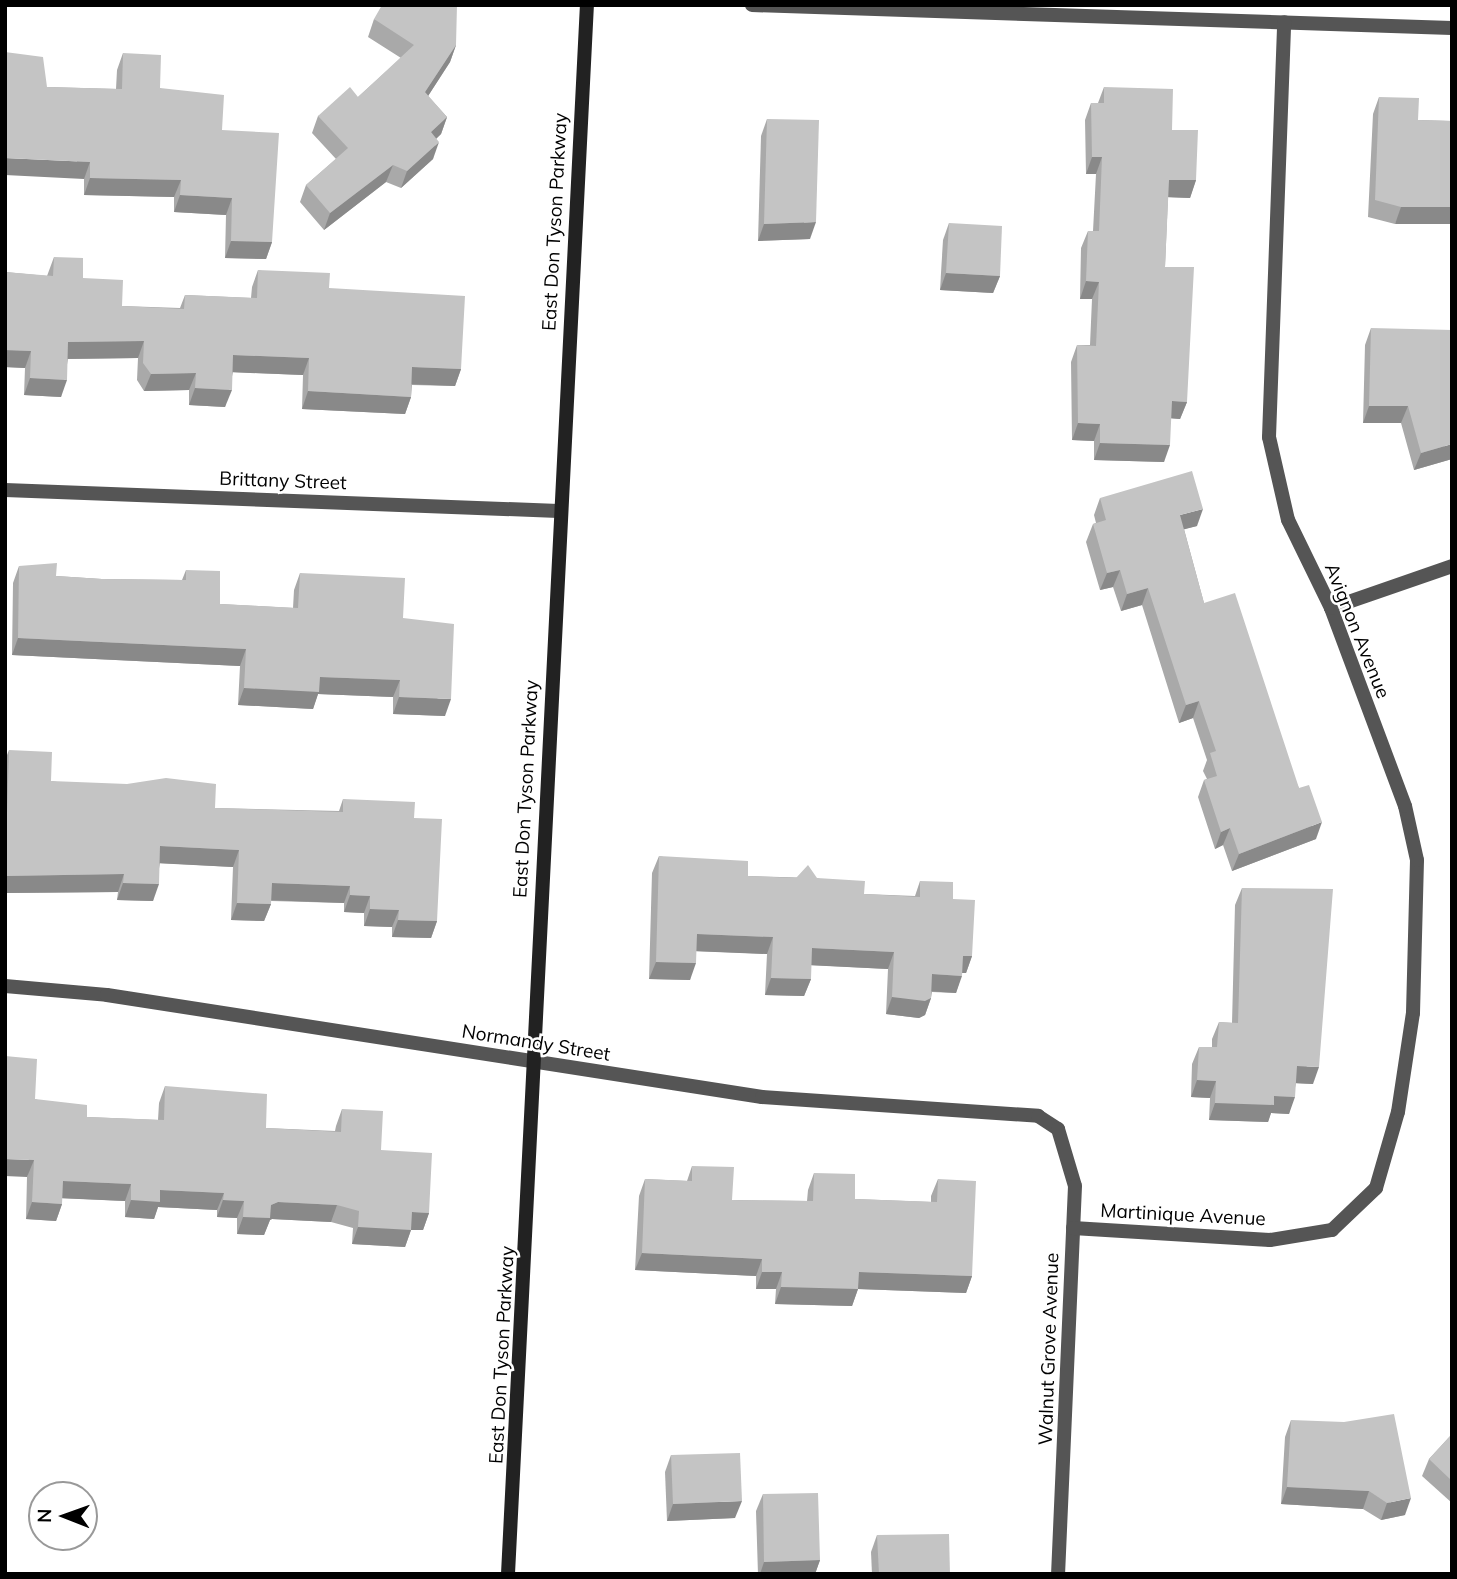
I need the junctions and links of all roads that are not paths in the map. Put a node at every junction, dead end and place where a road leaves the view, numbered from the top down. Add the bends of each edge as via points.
1 (587, 5) edge
2 (752, 5) edge
3 (1284, 22) junction
4 (1452, 28) edge
5 (5, 490) edge
6 (559, 511) junction
7 (1452, 566) edge
8 (1331, 608) junction
9 (5, 986) edge
10 (533, 1062) junction
11 (1058, 1129) joint
12 (1073, 1228) junction
13 (1332, 1230) joint
14 (508, 1574) edge
15 (1058, 1574) edge

1 - 6 main road, East Don Tyson Parkway
2 - 3 street
3 - 4 street
3 - 8 street, Avignon Avenue via 1269,437 1288,520
5 - 6 street, Brittany Street
6 - 10 main road, East Don Tyson Parkway
7 - 8 street
8 - 13 street, Avignon Avenue via 1405,806 1419,906 1398,1112 1376,1188
9 - 10 street, Normandy Street via 107,995
10 - 11 street, Normandy Street via 762,1097 1011,1111 1038,1116
10 - 14 main road, East Don Tyson Parkway via 523,1389
11 - 12 street, Walnut Grove Avenue via 1075,1186
12 - 13 street, Martinique Avenue via 1270,1240
12 - 15 street, Walnut Grove Avenue

